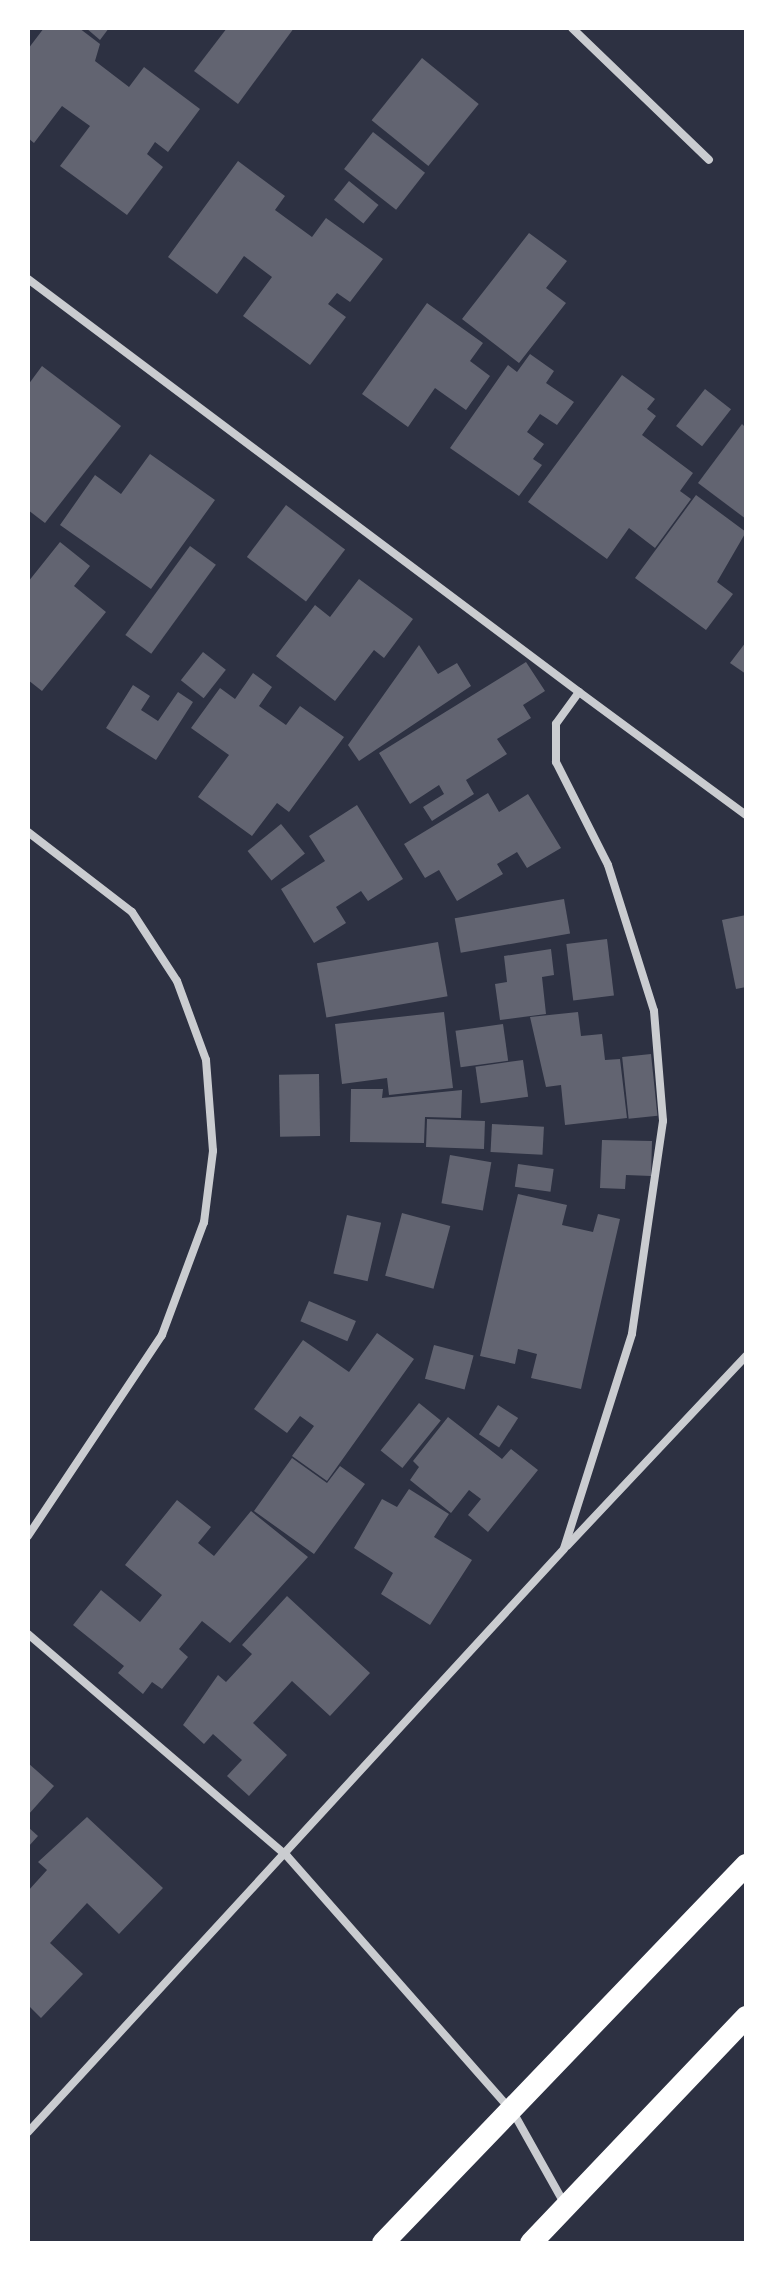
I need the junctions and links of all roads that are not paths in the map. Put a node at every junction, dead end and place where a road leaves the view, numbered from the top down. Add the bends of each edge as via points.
1 (572, 28) edge
2 (709, 160) dead end
3 (28, 279) edge
4 (579, 692) junction
5 (746, 815) edge
6 (28, 832) edge
7 (746, 1356) edge
8 (28, 1536) edge
9 (564, 1549) junction
10 (28, 1634) edge
11 (287, 1856) junction
12 (746, 1865) edge
13 (746, 2017) edge
14 (513, 2112) junction
15 (28, 2132) edge
16 (567, 2207) junction
17 (383, 2243) edge
18 (531, 2243) edge

1 - 2 street
3 - 4 street
4 - 5 street
4 - 9 street via 556,724 556,762 608,865 654,1011 663,1121 632,1334
6 - 8 street via 132,912 177,981 206,1060 213,1151 204,1222 168,1322
7 - 9 street
9 - 11 street
10 - 11 street
11 - 14 street
11 - 15 street
12 - 14 highway
13 - 16 highway
14 - 16 street
14 - 17 highway
16 - 18 highway

